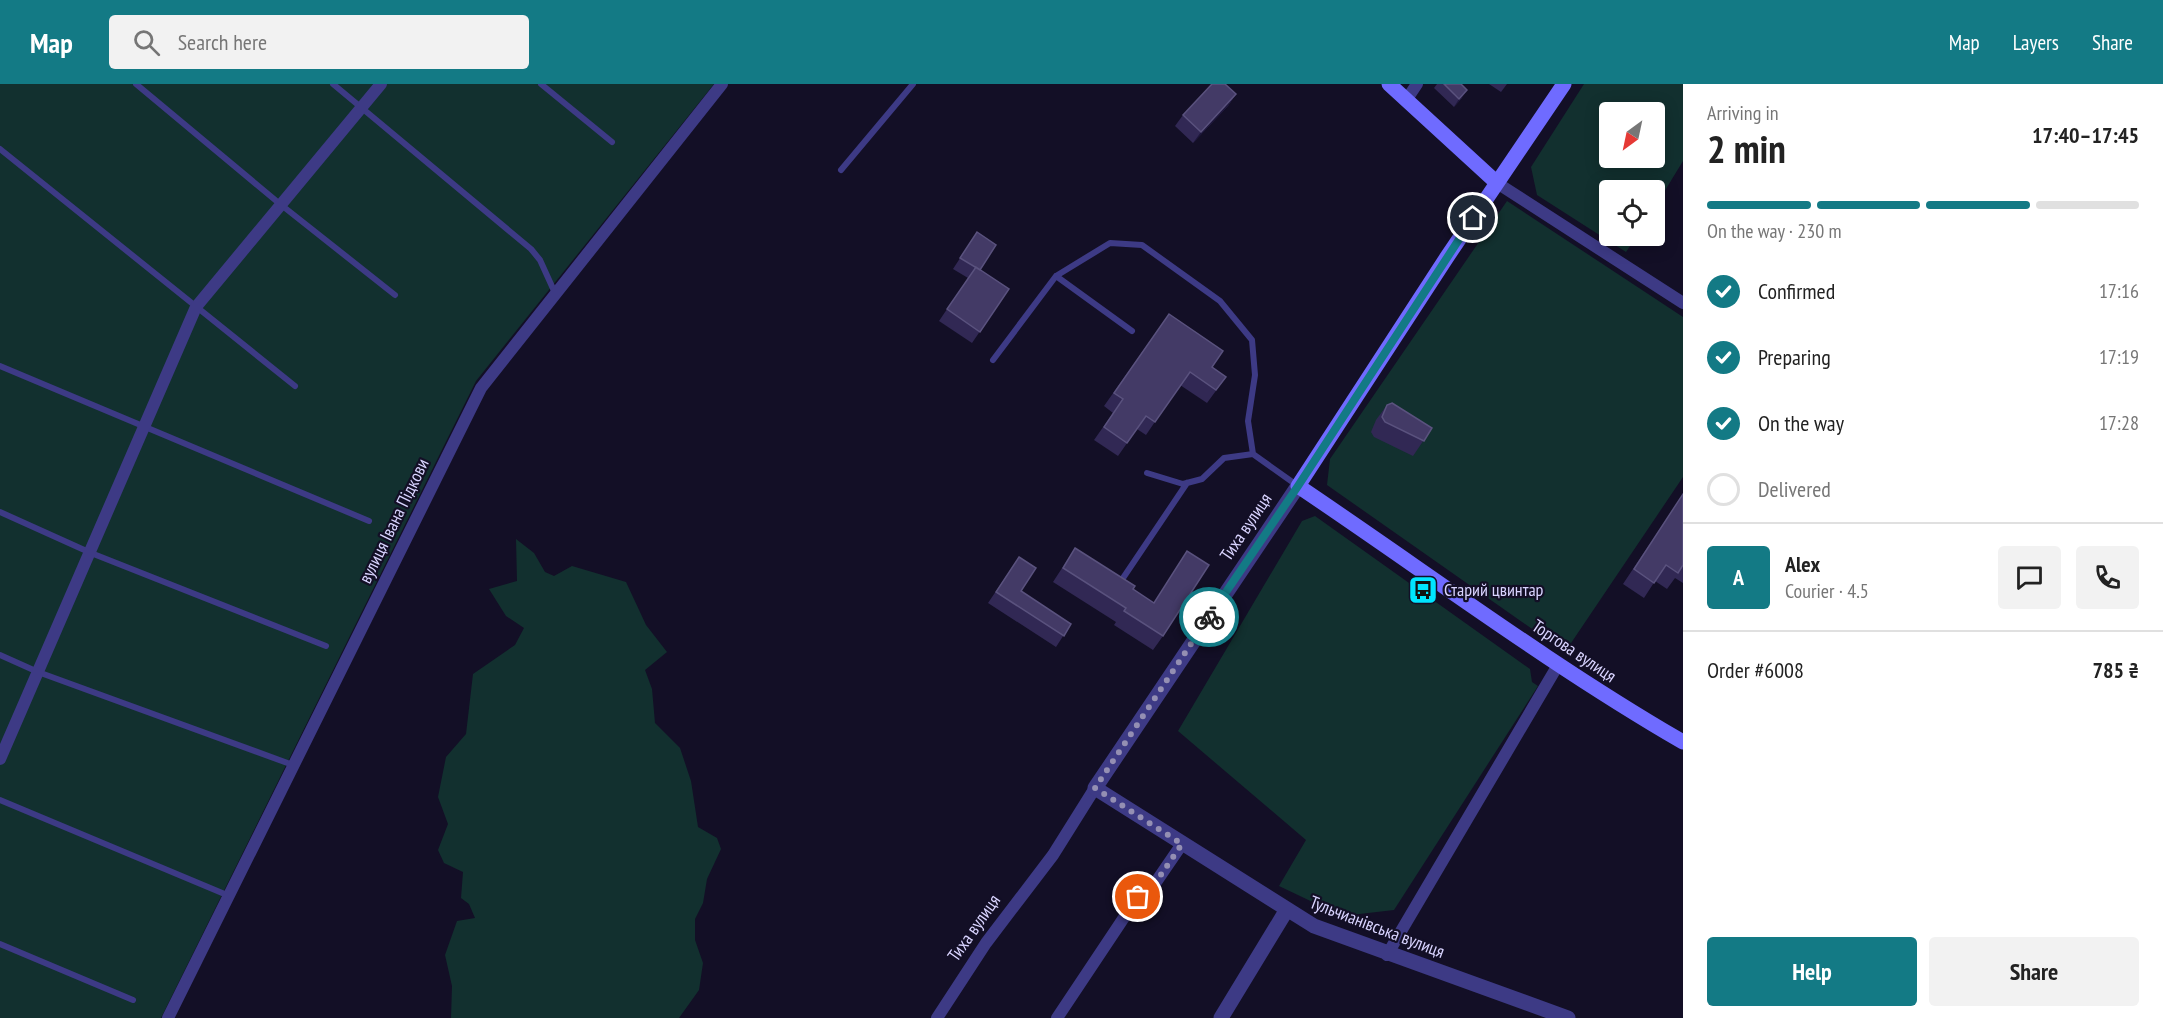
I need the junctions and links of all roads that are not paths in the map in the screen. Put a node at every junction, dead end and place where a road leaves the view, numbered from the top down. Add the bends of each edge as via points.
1 (136, 84) edge
2 (333, 84) edge
3 (381, 84) edge
4 (541, 84) edge
5 (722, 84) edge
6 (913, 84) edge
7 (1389, 84) edge
8 (1416, 84) edge
9 (1564, 84) edge
10 (1407, 99) junction
11 (361, 108) junction
12 (612, 142) dead end
13 (0, 149) edge
14 (841, 170) dead end
15 (1497, 183) junction
16 (280, 204) junction
17 (1056, 276) junction
18 (556, 294) junction
19 (395, 295) dead end
20 (1683, 303) edge
21 (196, 307) junction
22 (1132, 331) dead end
23 (993, 360) dead end
24 (0, 366) edge
25 (295, 386) dead end
26 (144, 426) junction
27 (1253, 454) junction
28 (1147, 473) dead end
29 (1187, 483) junction
30 (1298, 486) junction
31 (0, 512) edge
32 (369, 521) dead end
33 (91, 553) junction
34 (1119, 584) edge
35 (326, 646) dead end
36 (0, 655) edge
37 (1558, 665) junction
38 (38, 672) junction
39 (1683, 742) edge
40 (0, 759) edge
41 (294, 765) junction
42 (1095, 788) junction
43 (0, 800) edge
44 (1182, 844) junction
45 (227, 895) junction
46 (1286, 910) junction
47 (0, 944) edge
48 (1387, 955) junction
49 (133, 1000) dead end
50 (168, 1018) edge
51 (937, 1018) edge
52 (1058, 1018) edge
53 (1221, 1018) edge
54 (1568, 1018) edge

1 - 16 lane
2 - 11 lane
3 - 11 street
4 - 12 lane
5 - 18 street, вулиця Івана Підкови
6 - 14 lane
7 - 10 main road
8 - 10 street
9 - 15 main road, Тиха вулиця
10 - 15 main road
11 - 16 street
11 - 18 lane via 531,249
13 - 21 lane
15 - 20 street
15 - 30 main road, Тиха вулиця
16 - 19 lane
16 - 21 street
17 - 22 lane
17 - 23 lane
17 - 27 lane via 1110,243 1142,245 1220,301 1252,340 1255,375 1248,421
18 - 41 street, вулиця Івана Підкови via 481,388
21 - 25 lane
21 - 26 street
24 - 26 lane
26 - 32 lane
26 - 33 street
27 - 29 lane via 1224,458 1202,479
27 - 30 lane
28 - 29 lane
29 - 34 lane
30 - 37 main road, Торгова вулиця
30 - 42 street, Тиха вулиця
31 - 33 lane
33 - 35 lane
33 - 38 street
36 - 38 lane
37 - 39 main road, Торгова вулиця
37 - 48 street
38 - 40 street
38 - 41 lane
41 - 45 street, вулиця Івана Підкови
42 - 44 street, Тульчианівська вулиця
42 - 51 street, Тиха вулиця via 1053,855 986,942
43 - 45 lane
44 - 46 street, Тульчианівська вулиця
44 - 52 street via 1156,882 1133,903
45 - 50 street, вулиця Івана Підкови
46 - 48 street, Тульчианівська вулиця via 1314,926
46 - 53 street
47 - 49 lane
48 - 54 street, Тульчианівська вулиця

